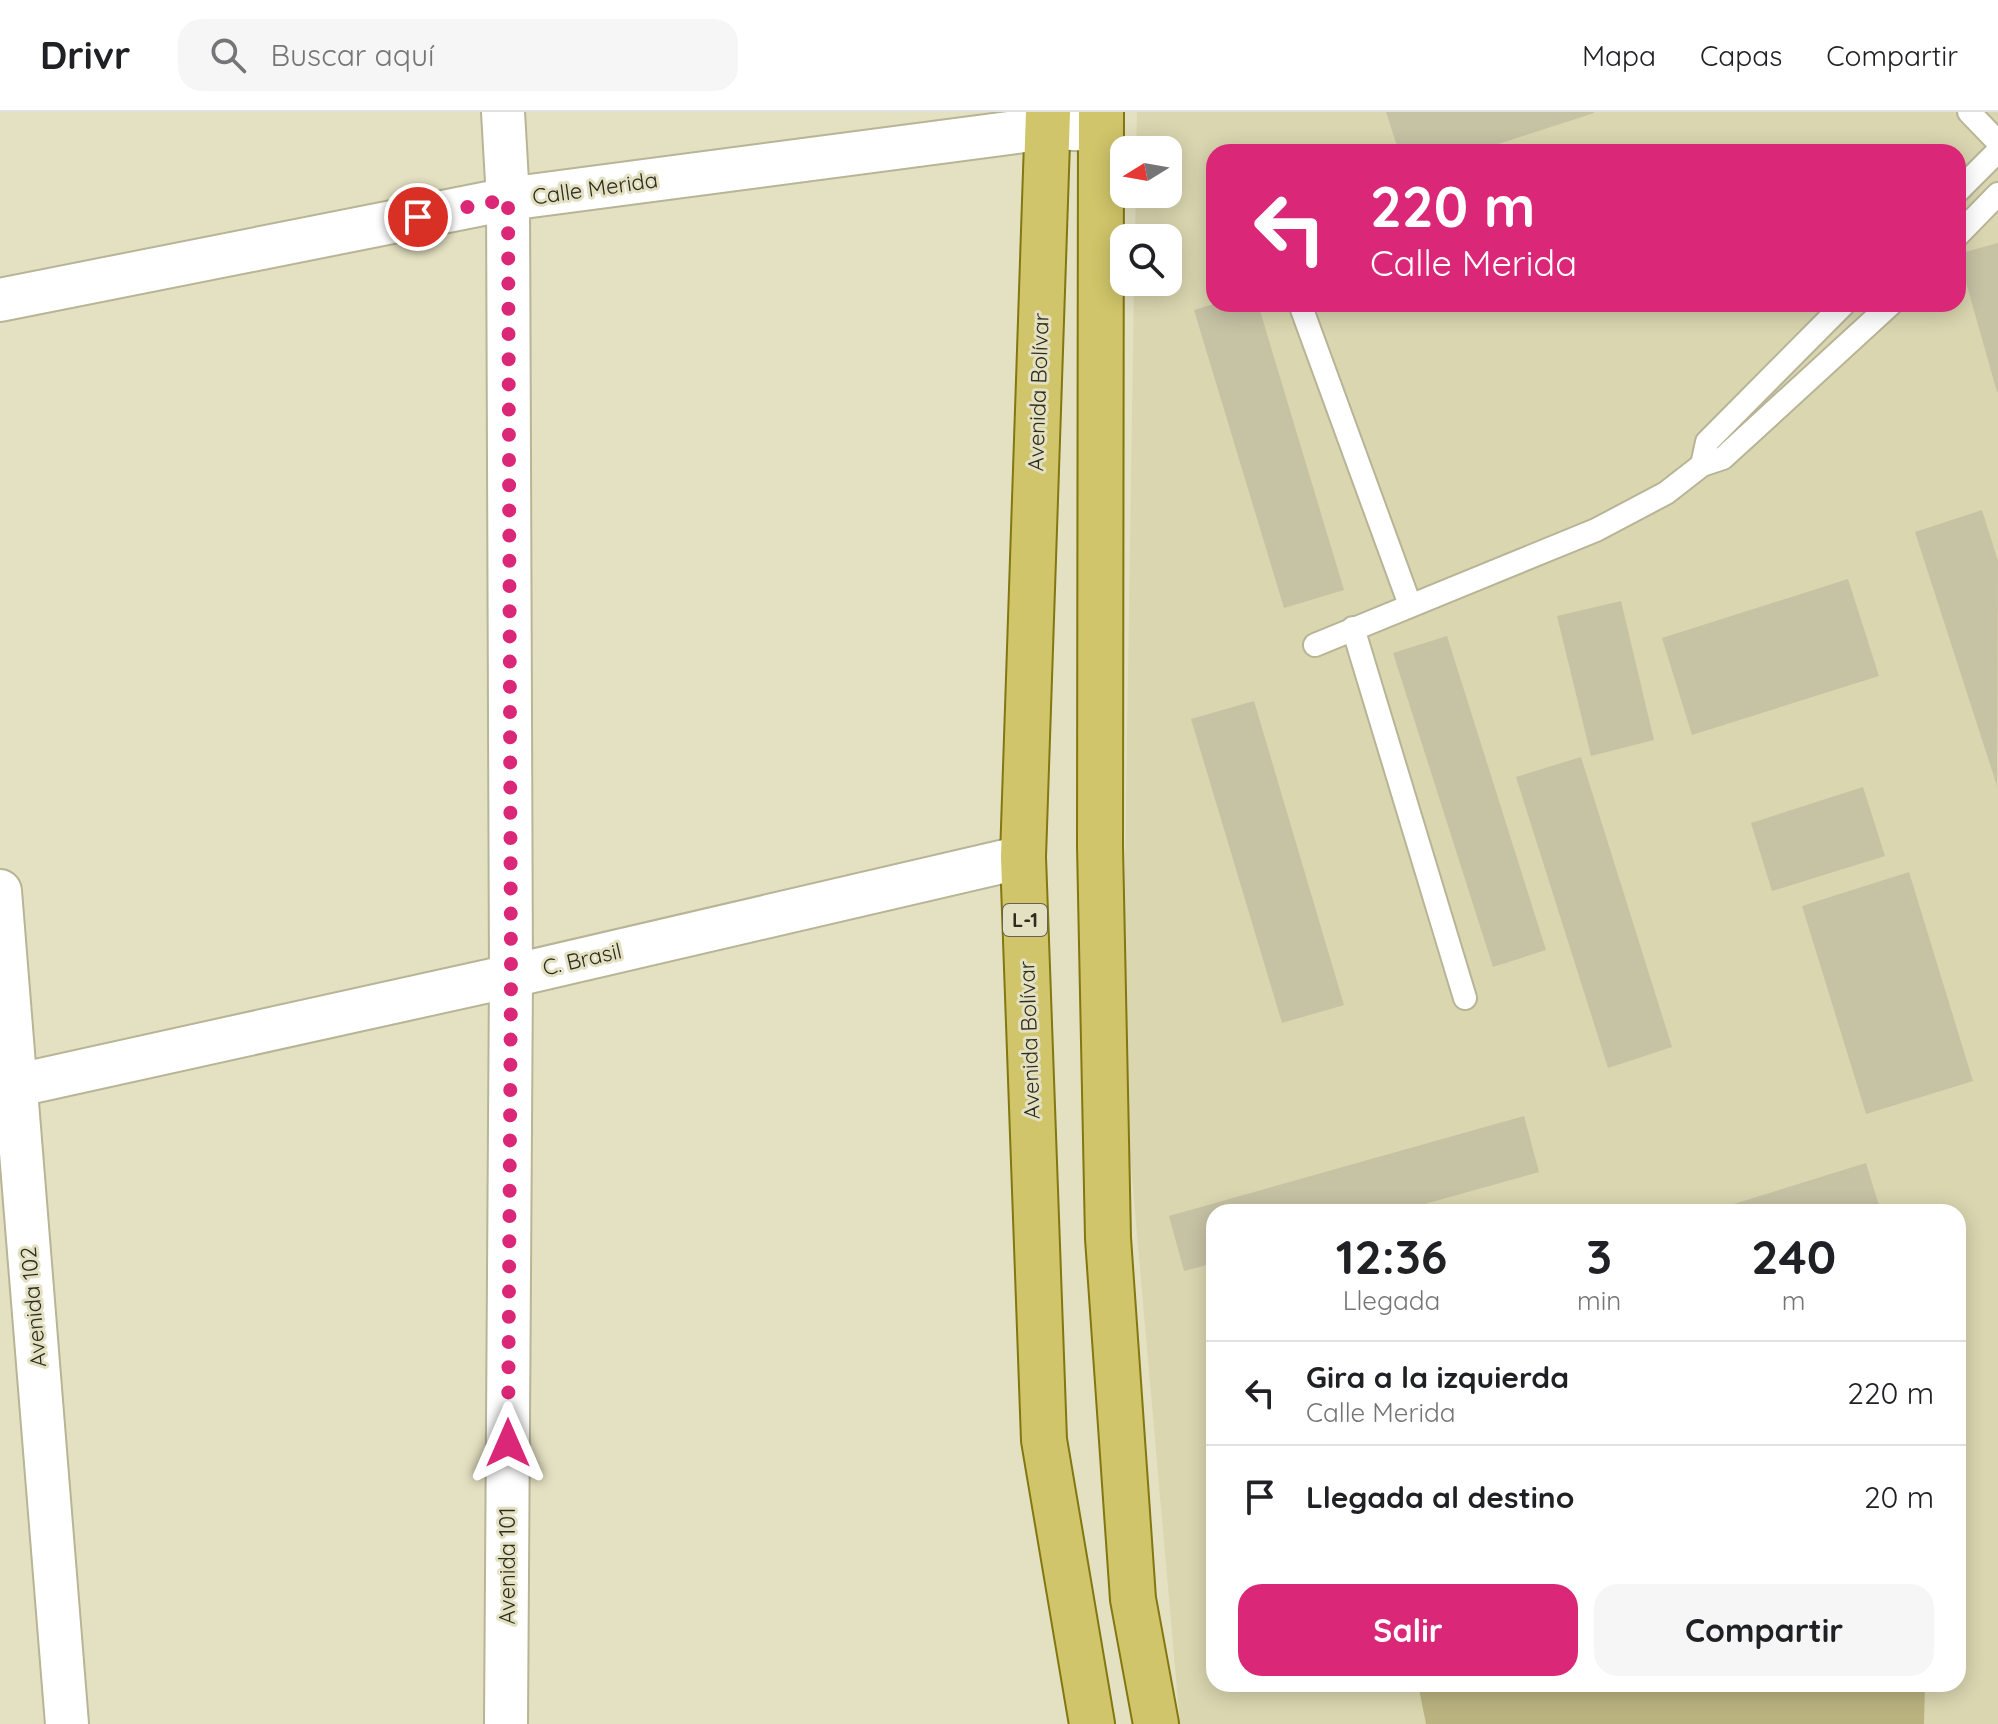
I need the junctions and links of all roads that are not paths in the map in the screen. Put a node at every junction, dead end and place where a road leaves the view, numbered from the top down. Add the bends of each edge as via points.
1 (503, 112) edge
2 (1969, 112) edge
3 (1048, 120) edge
4 (1100, 121) edge
5 (1998, 142) edge
6 (1998, 151) edge
7 (1966, 183) edge
8 (1997, 195) edge
9 (508, 199) junction
10 (1966, 227) edge
11 (0, 300) edge
12 (1303, 312) edge
13 (1836, 312) edge
14 (1876, 312) edge
15 (1702, 465) junction
16 (1410, 605) junction
17 (1353, 628) junction
18 (1315, 645) dead end
19 (1023, 857) junction
20 (0, 891) edge
21 (511, 976) junction
22 (1465, 998) dead end
23 (8, 1087) edge
24 (67, 1724) edge
25 (506, 1724) edge
26 (1092, 1724) edge
27 (1156, 1724) edge

1 - 9 street, Avenida 101
2 - 5 lane
3 - 4 street, Calle Merida
3 - 9 street, Calle Merida
3 - 19 main road, Avenida Bolívar / L-1
4 - 27 main road via 1100,846 1108,1238 1133,1599
6 - 7 lane
7 - 8 lane
8 - 10 lane
9 - 11 street, Calle Merida
9 - 21 street, Avenida 101
12 - 16 lane
13 - 15 lane via 1707,442
14 - 15 lane via 1723,458
15 - 16 lane via 1666,493 1596,530
16 - 17 lane
17 - 18 lane
17 - 22 lane
19 - 21 street, C. Brasil
19 - 26 main road, Avenida Bolívar / L-1 via 1044,1440
20 - 23 street, Avenida 102
21 - 23 street, C. Brasil
21 - 25 street, Avenida 101
23 - 24 street, Avenida 102

